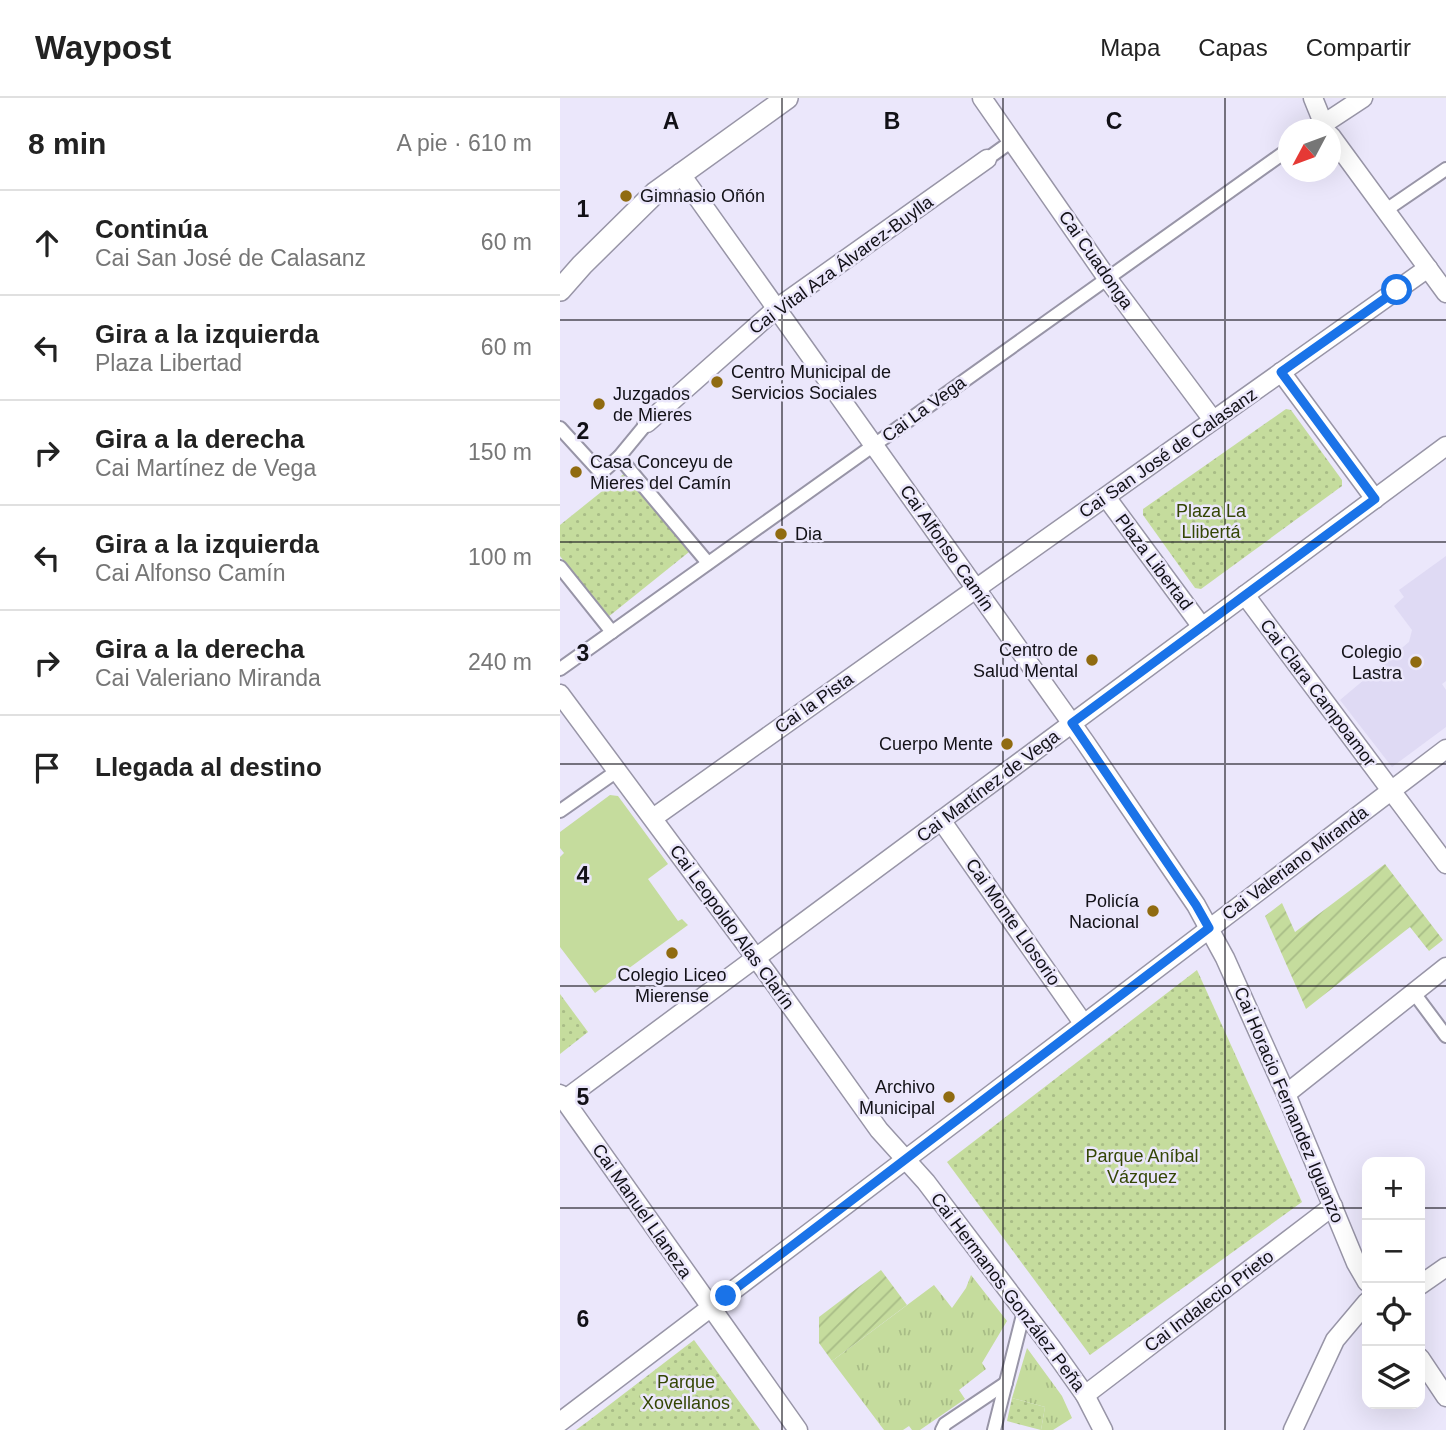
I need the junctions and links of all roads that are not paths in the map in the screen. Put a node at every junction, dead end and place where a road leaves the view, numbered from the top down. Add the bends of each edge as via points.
1 (787, 98) edge
2 (982, 98) edge
3 (1313, 98) edge
4 (1363, 98) edge
5 (1320, 119) edge
6 (1337, 119) edge
7 (1012, 141) junction
8 (1341, 153) edge
9 (1278, 157) edge
10 (987, 159) joint
11 (1446, 169) edge
12 (680, 173) junction
13 (1386, 210) junction
14 (1428, 268) junction
15 (1107, 278) junction
16 (560, 290) edge
17 (1446, 293) edge
18 (777, 308) junction
19 (1281, 372) junction
20 (1213, 421) junction
21 (647, 423) joint
22 (560, 428) edge
23 (874, 444) junction
24 (1446, 446) edge
25 (619, 457) junction
26 (1106, 497) junction
27 (1375, 499) junction
28 (708, 563) junction
29 (560, 567) edge
30 (976, 589) junction
31 (1245, 595) junction
32 (1202, 626) junction
33 (612, 632) junction
34 (560, 669) edge
35 (560, 694) edge
36 (1072, 723) junction
37 (1446, 749) edge
38 (617, 771) junction
39 (1391, 791) junction
40 (560, 811) edge
41 (653, 818) junction
42 (941, 820) junction
43 (1446, 864) edge
44 (1209, 928) junction
45 (756, 958) junction
46 (1446, 967) edge
47 (1414, 993) junction
48 (1083, 1023) junction
49 (1446, 1036) edge
50 (1286, 1094) junction
51 (561, 1099) edge
52 (905, 1160) junction
53 (1333, 1206) junction
54 (1446, 1267) edge
55 (1362, 1273) edge
56 (1423, 1283) edge
57 (710, 1308) junction
58 (1362, 1309) edge
59 (1024, 1311) junction
60 (1425, 1366) edge
61 (1006, 1383) junction
62 (1085, 1395) junction
63 (1446, 1397) edge
64 (560, 1422) edge
65 (798, 1430) edge
66 (942, 1430) edge
67 (994, 1430) edge
68 (1103, 1430) edge
69 (1293, 1430) edge

1 - 12 street
2 - 7 street, Cai Cuadonga
3 - 5 street
4 - 6 street
7 - 10 street, Cai Vital Aza Álvarez-Buylla
7 - 15 street, Cai Cuadonga
8 - 13 street
9 - 15 street, Cai La Vega
10 - 18 street, Cai Vital Aza Álvarez-Buylla
11 - 13 street
12 - 16 street
12 - 18 street, Cai Alfonso Camín
13 - 14 street
14 - 17 street
14 - 19 street, Cai San José de Calasanz
15 - 20 street, Cai Cuadonga
15 - 23 street, Cai La Vega
18 - 21 street, Cai Vital Aza Álvarez-Buylla
18 - 23 street, Cai Alfonso Camín
19 - 20 street, Cai San José de Calasanz
19 - 27 street
20 - 26 street, Cai San José de Calasanz
21 - 25 street, Cai Vital Aza Álvarez-Buylla
22 - 25 street via 601,473
23 - 28 street, Cai La Vega
23 - 30 street, Cai Alfonso Camín
24 - 27 street, Cai Martínez de Vega
25 - 28 street
26 - 30 street, Cai San José de Calasanz
26 - 32 street, Plaza Libertad
27 - 31 street, Cai Martínez de Vega
28 - 33 street, Cai La Vega
29 - 33 street
30 - 36 street, Cai Alfonso Camín
30 - 41 street, Cai la Pista
31 - 32 street, Cai Martínez de Vega
31 - 39 street, Cai Clara Campoamor
32 - 36 street, Cai Martínez de Vega
33 - 34 street, Cai La Vega
35 - 38 street, Cai Leopoldo Alas Clarín
36 - 42 street, Cai Martínez de Vega
36 - 44 street, Cai Alfonso Camín
37 - 39 street, Cai Valeriano Miranda
38 - 40 street
38 - 41 street, Cai Leopoldo Alas Clarín
39 - 43 street, Cai Clara Campoamor
39 - 44 street, Cai Valeriano Miranda
41 - 45 street, Cai Leopoldo Alas Clarín
42 - 45 street, Cai Martínez de Vega
42 - 48 street, Cai Monte Llosorio
44 - 48 street, Cai Valeriano Miranda
44 - 50 street, Cai Horacio Fernandez Iguanzo
45 - 51 street, Cai Martínez de Vega
45 - 52 street, Cai Leopoldo Alas Clarín
46 - 47 street
47 - 49 street
47 - 50 street
48 - 52 street, Cai Valeriano Miranda
50 - 53 street, Cai Horacio Fernandez Iguanzo
51 - 57 street, Cai Manuel Llaneza
52 - 57 street, Cai Valeriano Miranda
52 - 59 street, Cai Hermanos González Peña
53 - 55 street, Cai Horacio Fernandez Iguanzo
53 - 62 street, Cai Indalecio Prieto
54 - 56 street
57 - 64 street, Cai Valeriano Miranda
57 - 65 street, Cai Manuel Llaneza
58 - 69 street via 1335,1340
59 - 61 street
59 - 62 street, Cai Hermanos González Peña
60 - 63 street
61 - 66 street
61 - 67 street
62 - 68 street, Cai Hermanos González Peña

